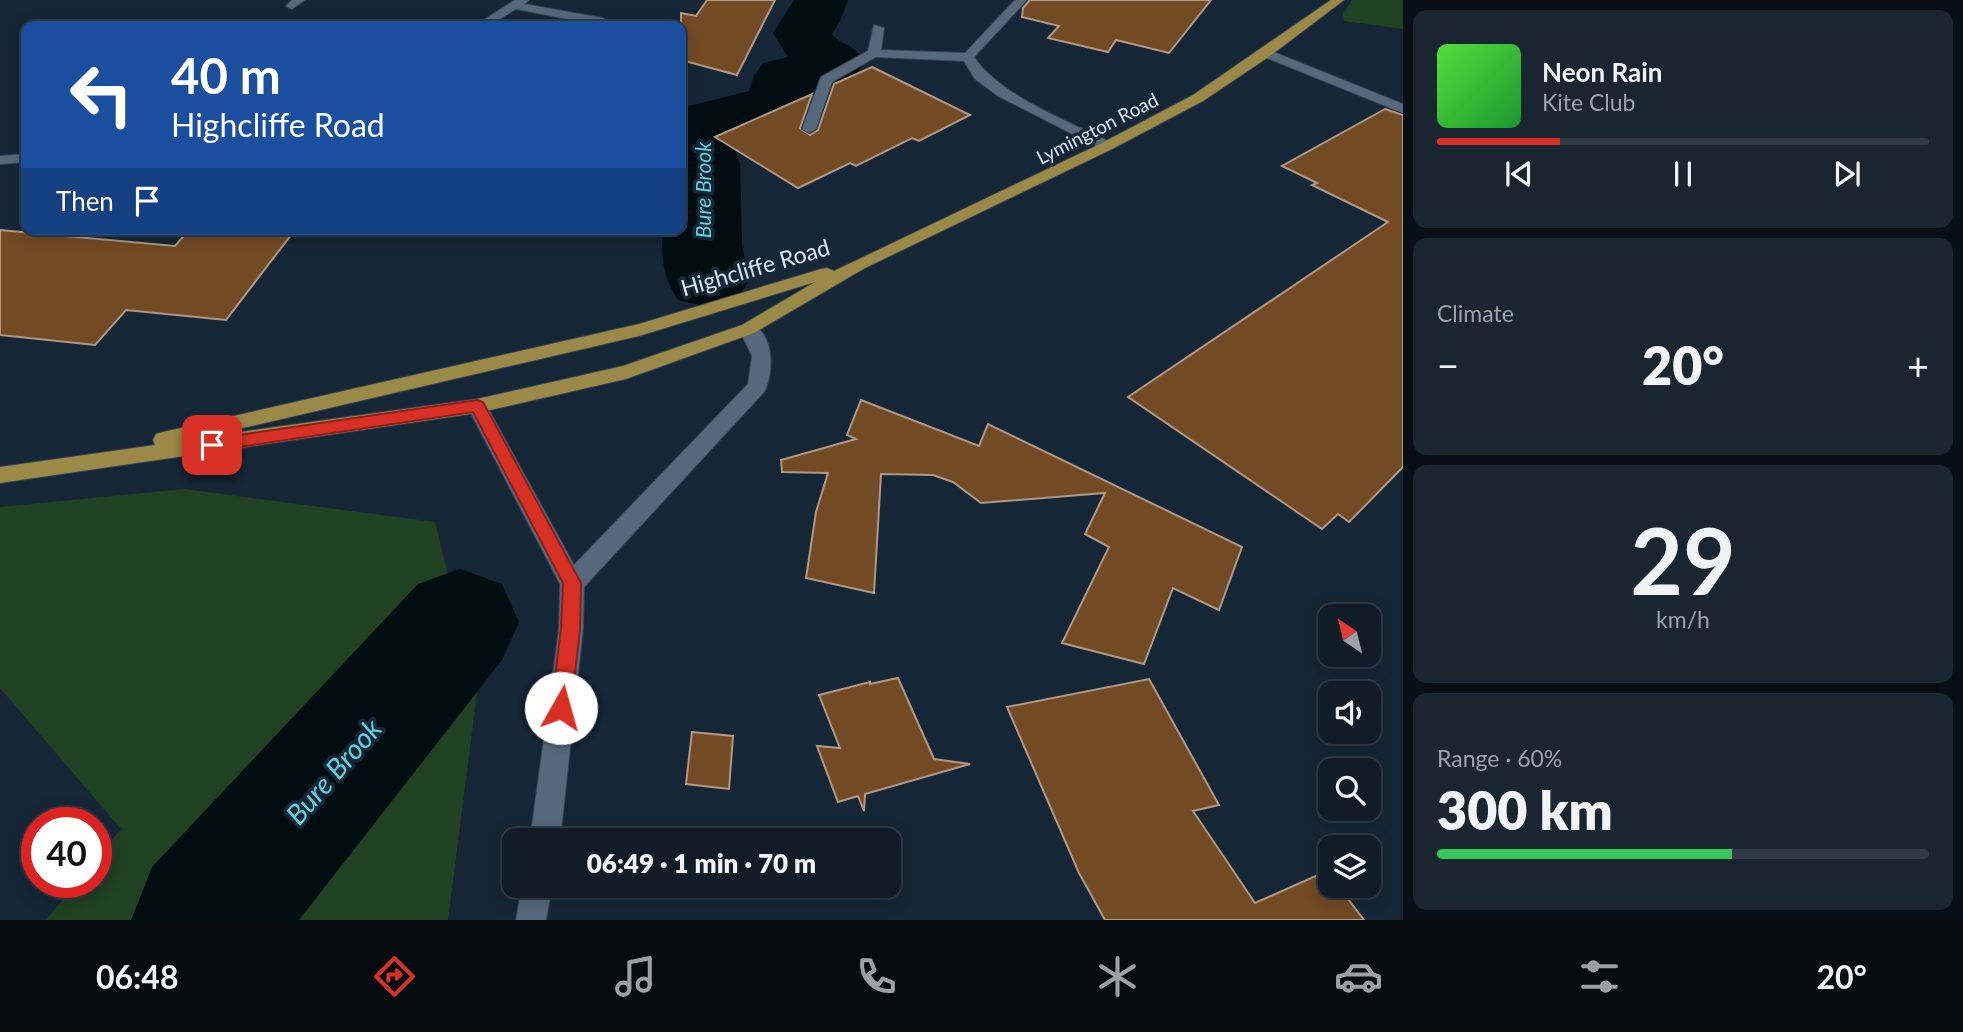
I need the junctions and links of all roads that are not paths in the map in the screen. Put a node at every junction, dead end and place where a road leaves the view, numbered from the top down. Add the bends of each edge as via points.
1 (1021, 0) edge
2 (1338, 0) edge
3 (519, 3) edge
4 (488, 21) edge
5 (599, 21) edge
6 (878, 28) dead end
7 (874, 53) junction
8 (1266, 53) junction
9 (968, 57) junction
10 (1403, 109) edge
11 (809, 129) dead end
12 (1107, 146) junction
13 (21, 158) edge
14 (0, 160) edge
15 (859, 264) junction
16 (729, 301) junction
17 (748, 329) junction
18 (485, 367) junction
19 (477, 406) junction
20 (53, 469) junction
21 (0, 475) edge
22 (572, 583) junction
23 (546, 828) edge
24 (535, 898) edge
25 (531, 920) edge

1 - 9 street
2 - 8 main road, Lymington Road
3 - 4 street
3 - 5 street
6 - 7 street
7 - 9 street
7 - 11 street via 827,80
8 - 10 street
8 - 12 main road, Lymington Road via 1198,98
9 - 12 street via 980,76 1003,93
12 - 15 main road, Lymington Road
13 - 14 street
15 - 16 main road, Highcliffe Road
15 - 17 main road, Highcliffe Road
16 - 17 main road
16 - 18 main road, Highcliffe Road via 642,329
17 - 19 main road, Highcliffe Road via 626,372
17 - 22 street via 761,348 764,366 757,387
18 - 19 main road
18 - 20 main road, Highcliffe Road via 292,407
19 - 20 main road, Highcliffe Road
19 - 22 street
20 - 21 main road, Highcliffe Road
22 - 23 street via 571,629
24 - 25 street

